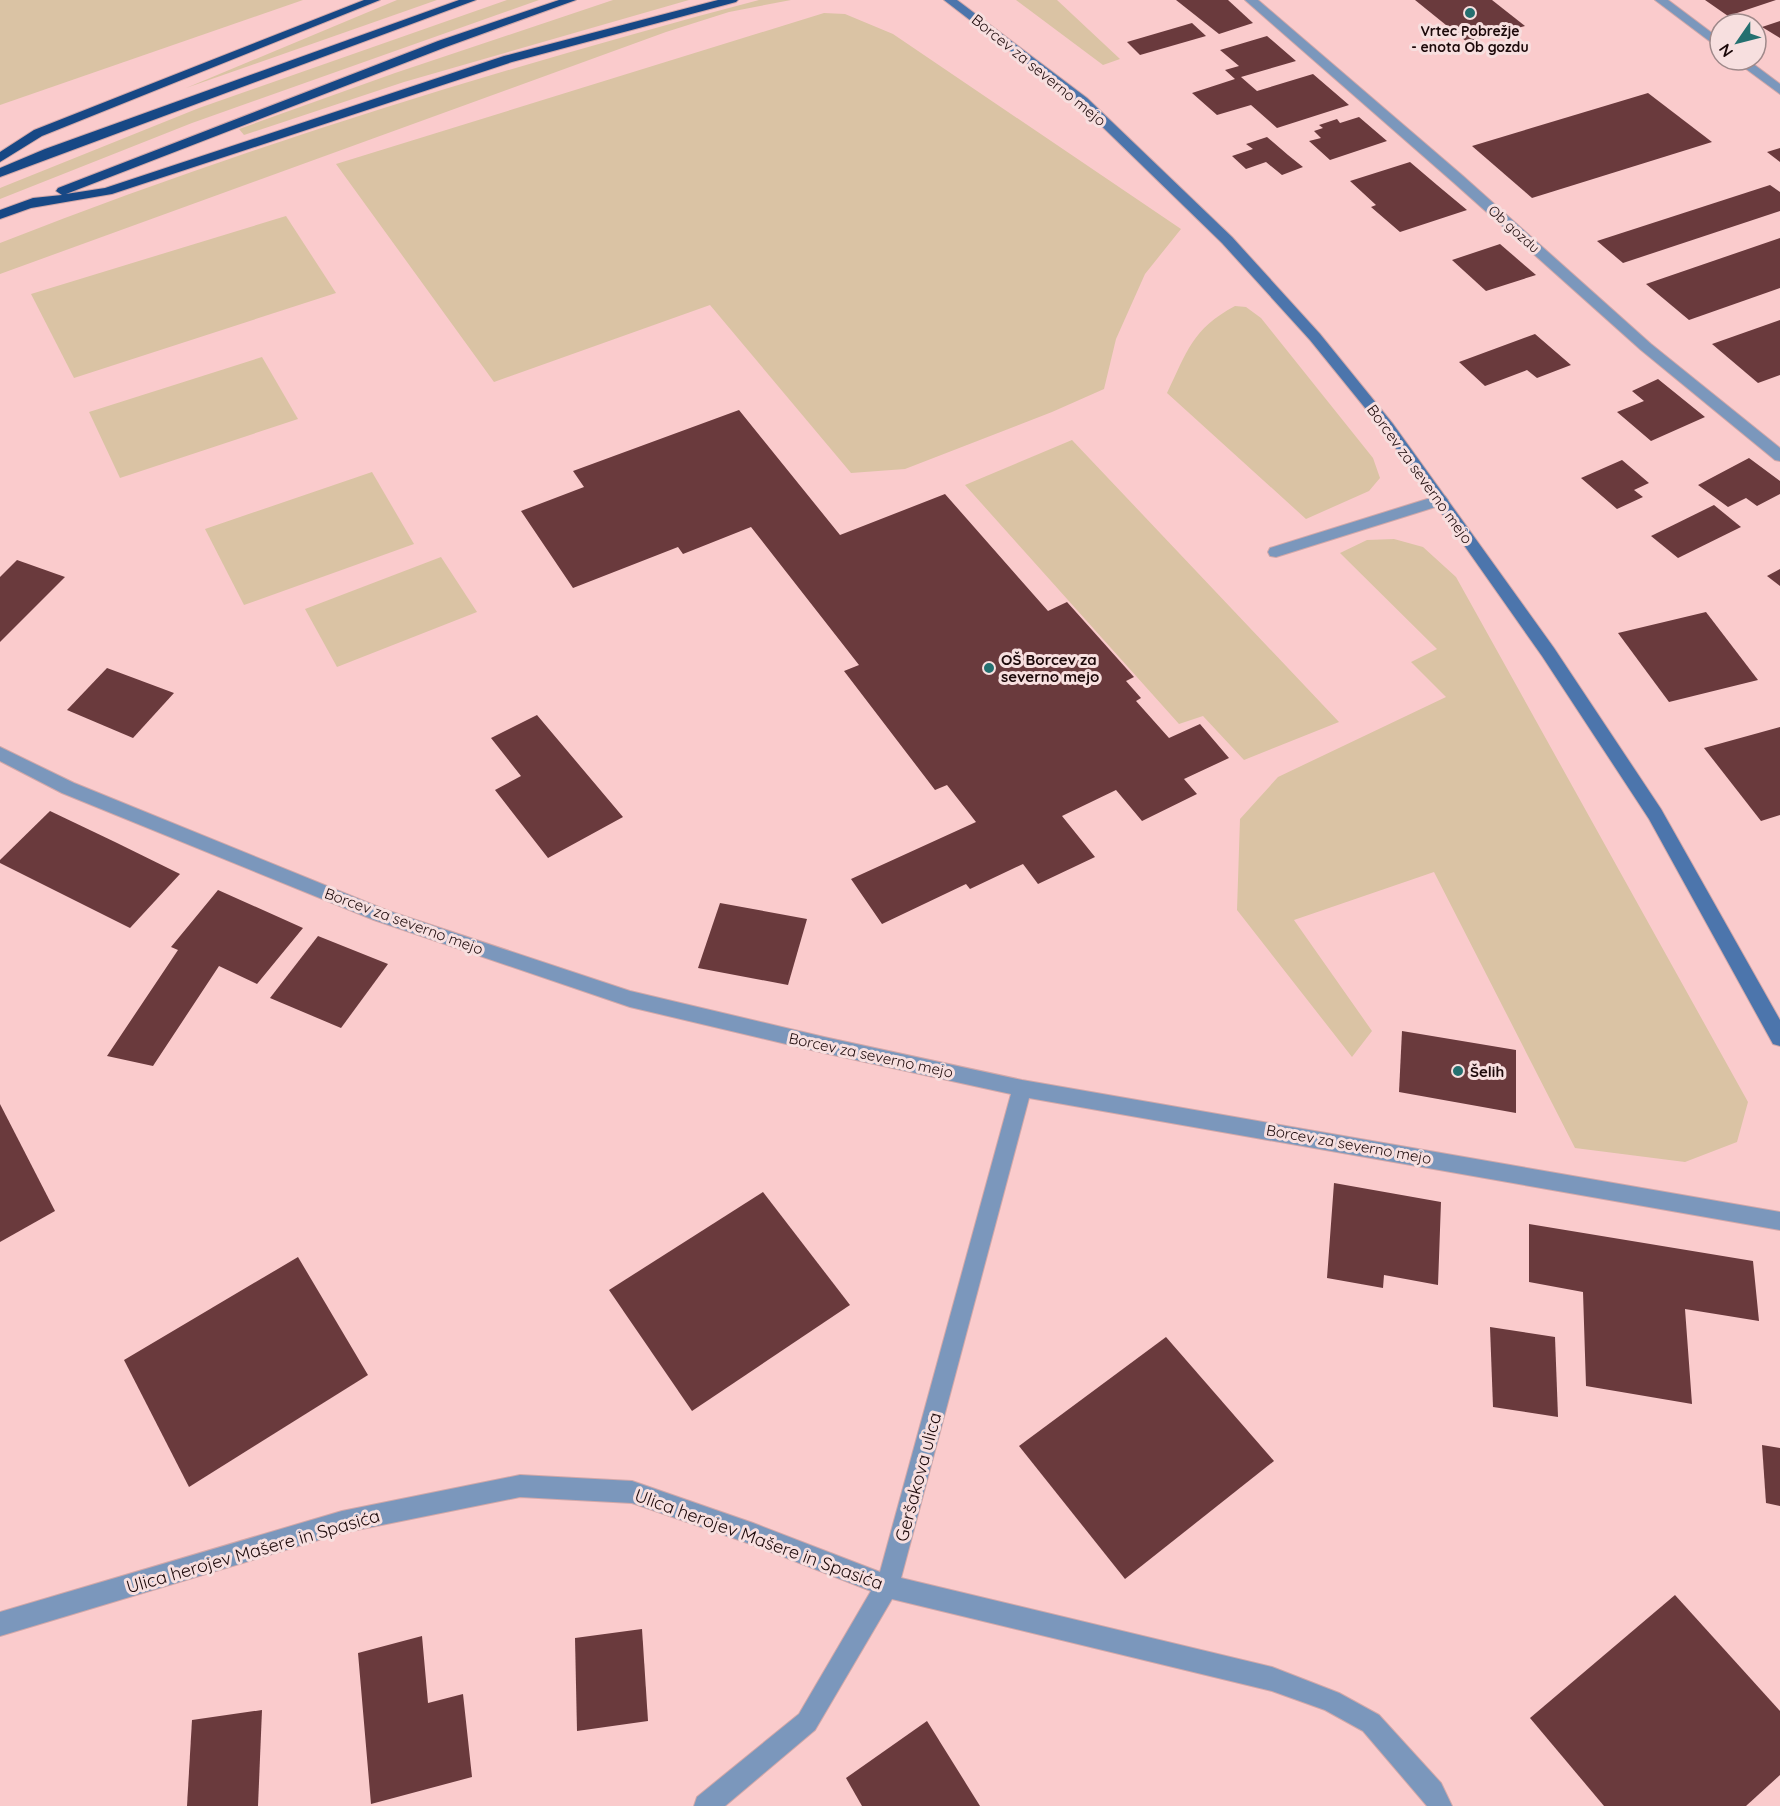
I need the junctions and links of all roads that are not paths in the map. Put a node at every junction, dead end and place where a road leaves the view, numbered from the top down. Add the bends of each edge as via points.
1 (374, 0) edge
2 (470, 0) edge
3 (570, 0) edge
4 (732, 0) edge
5 (950, 0) edge
6 (1251, 0) edge
7 (1662, 0) edge
8 (1708, 36) edge
9 (1756, 72) edge
10 (1780, 90) edge
11 (0, 158) edge
12 (0, 172) edge
13 (26, 205) junction
14 (0, 215) edge
15 (1780, 456) edge
16 (1440, 500) junction
17 (1276, 552) dead end
18 (0, 753) edge
19 (1780, 1038) edge
20 (1022, 1088) junction
21 (1780, 1221) edge
22 (887, 1586) junction
23 (0, 1624) edge
24 (706, 1806) edge
25 (1440, 1806) edge

1 - 11 highway via 38,133
2 - 12 highway
3 - 13 highway via 442,44
4 - 13 highway via 508,59 107,191
5 - 16 street, Borcev za severno mejo via 1083,101 1227,240 1315,337 1388,427
6 - 15 street, Ob gozdu via 1646,347
7 - 8 street
9 - 10 street
13 - 14 highway
16 - 17 street
16 - 19 street, Borcev za severno mejo via 1548,652 1655,814
18 - 20 street, Borcev za severno mejo via 68,788 380,915 630,999
20 - 21 street, Borcev za severno mejo
20 - 22 street, Geršakova ulica
22 - 23 street, Ulica herojev Mašere in Spasića via 753,1533 632,1492 520,1486 342,1522
22 - 24 street, Geršakova ulica via 807,1722
22 - 25 street, Ulica herojev Mašere in Spasića via 1272,1679 1331,1701 1371,1723

